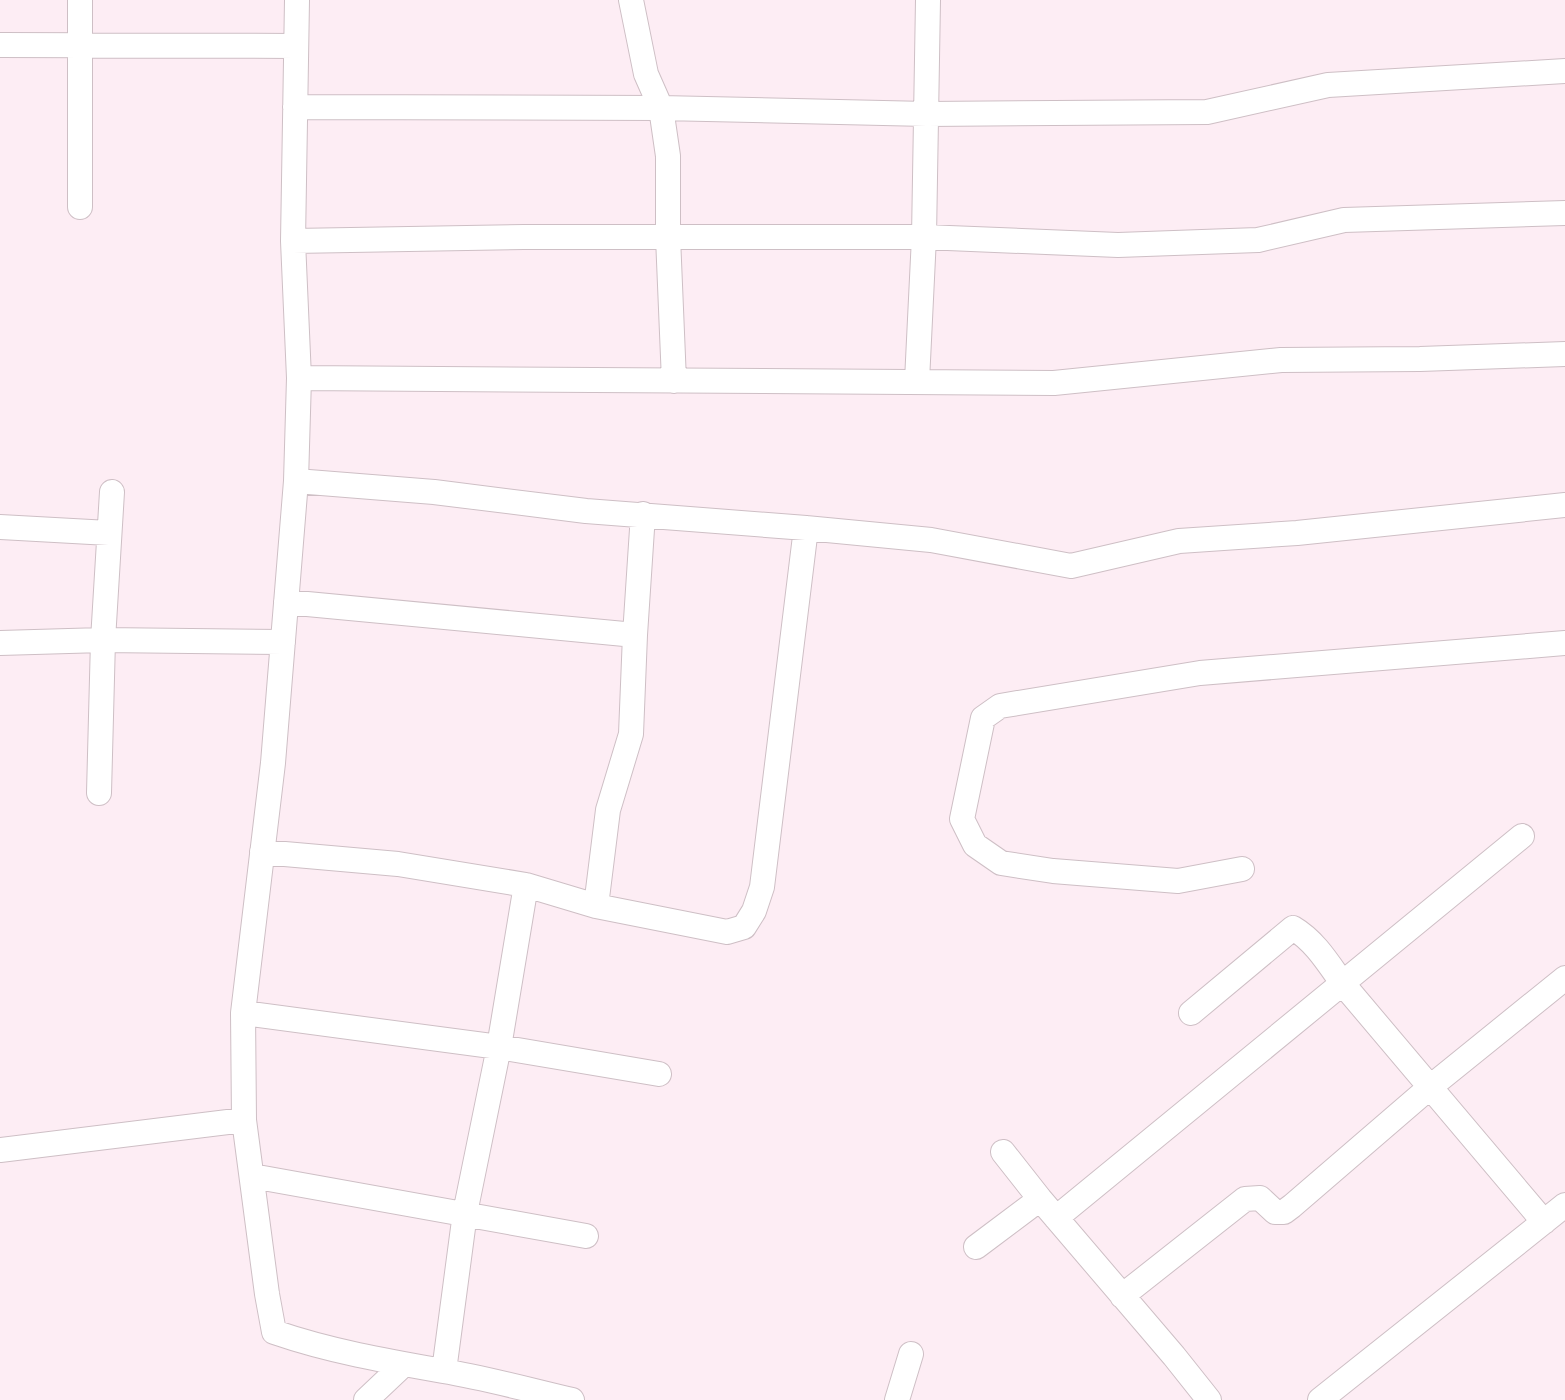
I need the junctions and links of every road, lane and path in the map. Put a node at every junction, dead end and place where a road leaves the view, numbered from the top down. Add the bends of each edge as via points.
1 (80, 0) edge
2 (297, 0) edge
3 (631, 0) edge
4 (928, 0) edge
5 (0, 45) edge
6 (79, 45) junction
7 (296, 46) junction
8 (1565, 71) edge
9 (295, 107) junction
10 (661, 108) junction
11 (927, 114) junction
12 (80, 207) dead end
13 (1565, 213) edge
14 (668, 237) junction
15 (924, 237) junction
16 (293, 241) junction
17 (1565, 354) edge
18 (299, 378) junction
19 (674, 381) junction
20 (917, 381) junction
21 (296, 481) junction
22 (112, 492) dead end
23 (1565, 505) edge
24 (643, 514) junction
25 (0, 527) edge
26 (806, 528) junction
27 (109, 532) junction
28 (286, 602) junction
29 (635, 635) junction
30 (103, 640) junction
31 (283, 642) junction
32 (0, 643) edge
33 (1565, 643) edge
34 (99, 793) dead end
35 (1522, 836) dead end
36 (262, 852) junction
37 (1242, 869) dead end
38 (526, 885) junction
39 (596, 906) junction
40 (1565, 978) edge
41 (1343, 984) junction
42 (243, 1013) junction
43 (1191, 1013) dead end
44 (499, 1047) junction
45 (659, 1074) dead end
46 (1429, 1088) junction
47 (244, 1120) junction
48 (0, 1150) edge
49 (1003, 1152) dead end
50 (252, 1176) junction
51 (1040, 1199) junction
52 (1565, 1205) edge
53 (465, 1213) junction
54 (1056, 1218) junction
55 (1544, 1222) junction
56 (586, 1236) dead end
57 (976, 1247) dead end
58 (1122, 1296) junction
59 (911, 1354) dead end
60 (403, 1365) junction
61 (444, 1371) junction
62 (495, 1392) edge
63 (366, 1400) edge
64 (572, 1400) edge
65 (897, 1400) edge
66 (1209, 1400) edge
67 (1320, 1400) edge

1 - 6 street
2 - 7 street
3 - 10 street via 646,74
4 - 11 street
5 - 6 street
6 - 7 street
6 - 12 street
7 - 9 street
8 - 11 street via 1328,85 1208,112
9 - 10 street
9 - 16 street
10 - 11 street
10 - 14 street via 668,156
11 - 15 street
13 - 15 street via 1344,220 1258,240 1235,241 1118,245
14 - 15 street
14 - 16 street
14 - 19 street
15 - 20 street
16 - 18 street
17 - 20 street via 1281,360 1054,383
18 - 19 street
18 - 21 street
19 - 20 street
21 - 24 street
21 - 28 street
22 - 27 street
23 - 26 street via 1179,541 1071,566 931,540
24 - 26 street
24 - 29 street
25 - 27 street
26 - 39 street via 762,886 754,911 744,927 727,932
27 - 30 street
28 - 29 street
28 - 31 street
29 - 39 street via 631,734 608,810
30 - 31 street
30 - 32 street
30 - 34 street
31 - 36 street
33 - 37 street via 1200,673 1000,706 983,718 962,819 975,845 1001,863 1178,881
35 - 41 street
36 - 38 street via 398,864
36 - 42 street
38 - 39 street
38 - 44 street
40 - 46 street
41 - 43 street via 1306,936 1293,928
41 - 46 street
41 - 54 street
42 - 44 street
42 - 47 street
44 - 45 street
44 - 53 street
46 - 55 street
46 - 58 street via 1284,1212 1275,1212 1260,1198 1245,1199
47 - 48 street
47 - 50 street
49 - 51 street
50 - 53 street
50 - 60 street via 274,1332
51 - 54 street
51 - 57 street
52 - 55 street
53 - 56 street
53 - 61 street
54 - 58 street
55 - 67 street
58 - 66 street
59 - 65 street
60 - 61 street
60 - 63 street
61 - 62 street
62 - 64 street

